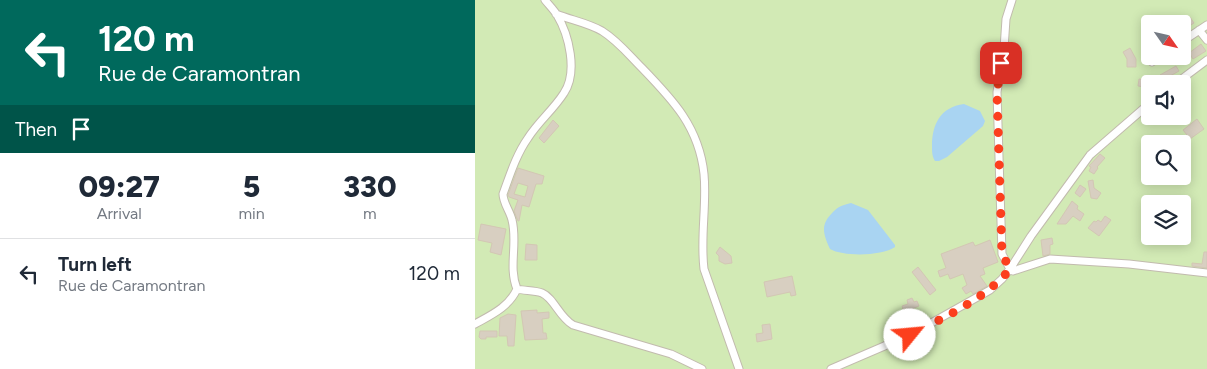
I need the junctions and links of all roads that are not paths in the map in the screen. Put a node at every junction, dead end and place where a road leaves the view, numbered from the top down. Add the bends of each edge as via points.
1 (545, 0) edge
2 (1012, 0) edge
3 (556, 14) junction
4 (1207, 25) edge
5 (1199, 30) junction
6 (1191, 36) edge
7 (1207, 40) edge
8 (1207, 60) edge
9 (1187, 75) edge
10 (1141, 111) edge
11 (1010, 269) junction
12 (1207, 274) edge
13 (517, 290) junction
14 (475, 324) edge
15 (702, 369) edge
16 (739, 369) edge
17 (831, 369) edge

1 - 3 street
2 - 11 street via 1006,19 997,92 1002,254
3 - 13 street via 568,45 571,69 568,87 521,148 503,194 512,220 513,270
3 - 16 street via 601,30 613,39 669,97 693,131 701,152 704,176 704,269
4 - 5 street
5 - 6 street
5 - 7 street
8 - 9 street
10 - 11 street via 1090,154
11 - 12 street via 1013,271 1050,260 1129,264
11 - 17 street via 990,290 934,322
13 - 14 street via 506,305
13 - 15 street via 548,296 563,318 573,325 671,354

